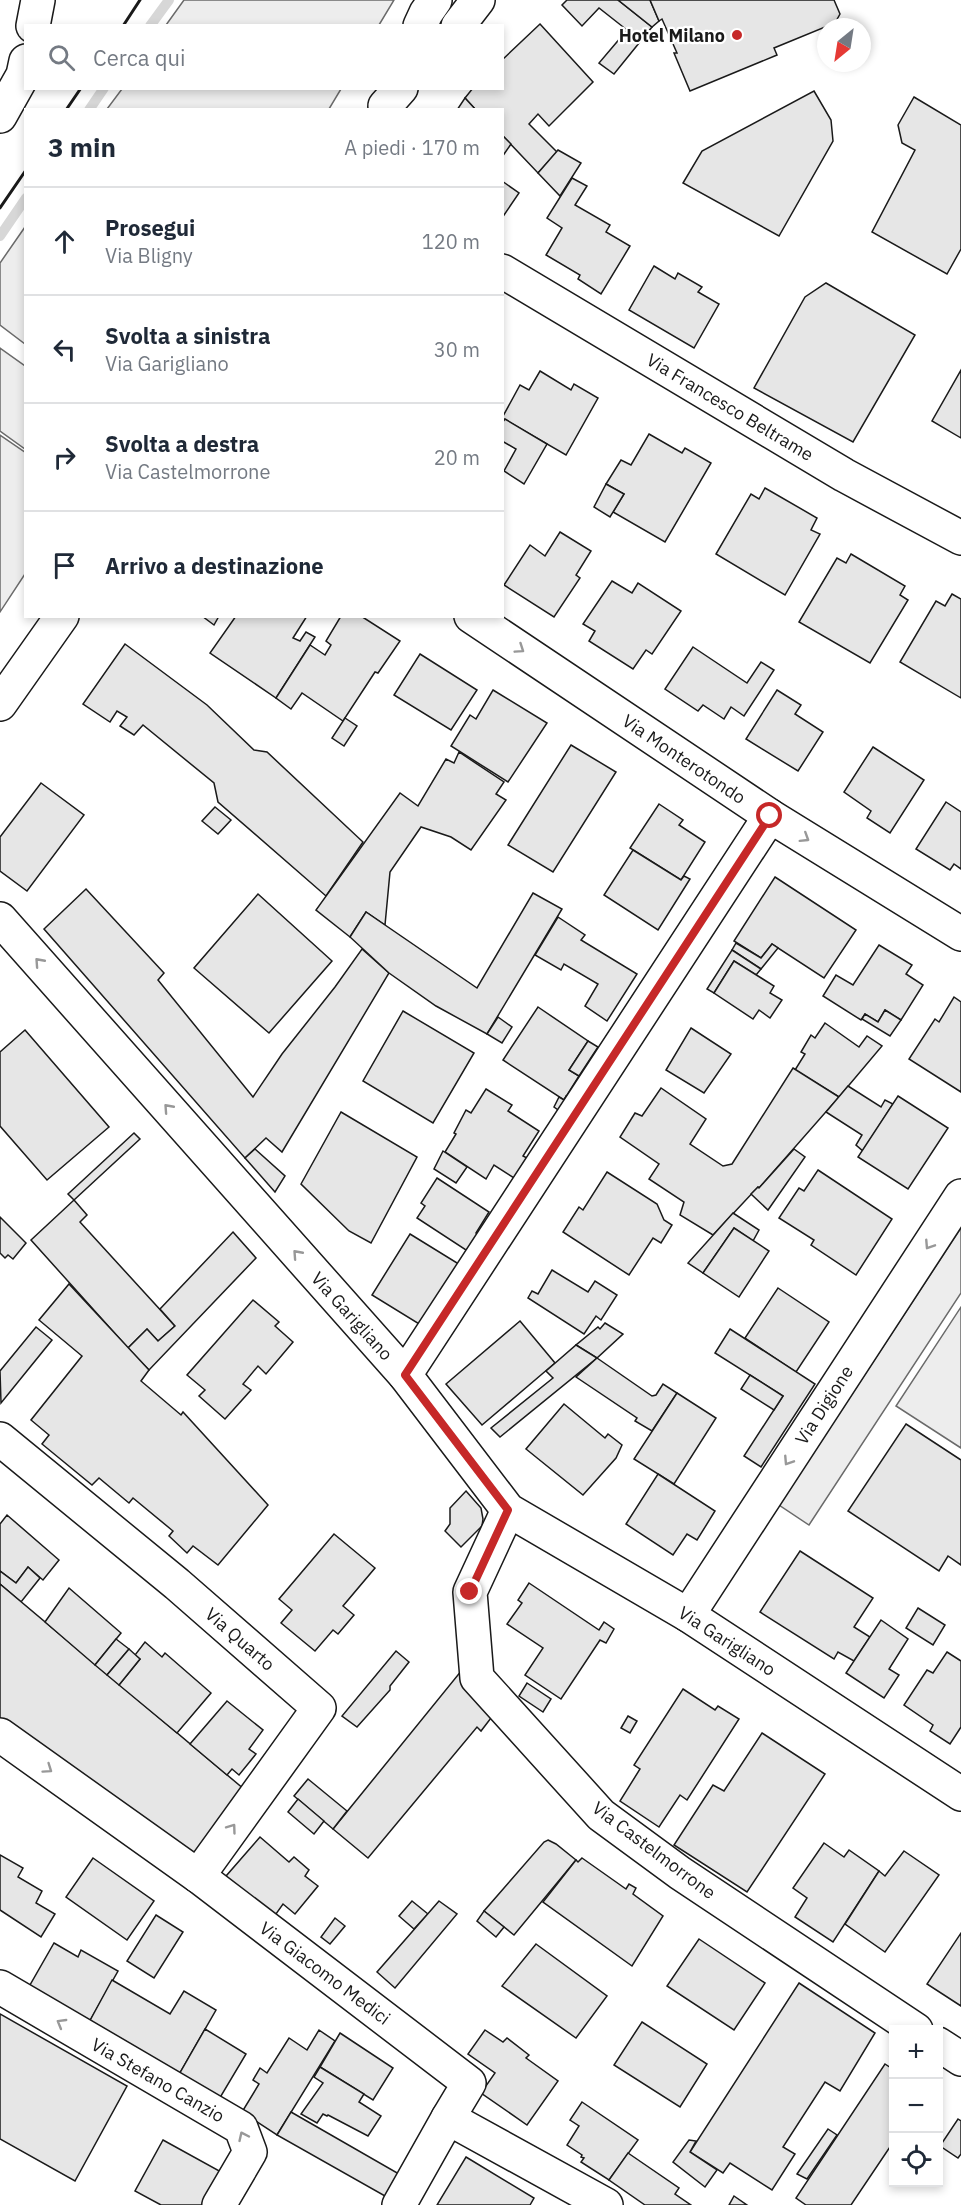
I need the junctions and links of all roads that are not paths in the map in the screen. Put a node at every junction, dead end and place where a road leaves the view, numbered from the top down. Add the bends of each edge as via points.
1 (38, 0) edge
2 (478, 0) edge
3 (33, 24) edge
4 (460, 24) edge
5 (24, 70) edge
6 (0, 116) edge
7 (504, 272) edge
8 (961, 538) edge
9 (61, 618) edge
10 (474, 618) edge
11 (0, 704) edge
12 (770, 816) junction
13 (0, 919) edge
14 (961, 934) edge
15 (961, 1196) edge
16 (405, 1375) junction
17 (0, 1439) edge
18 (508, 1510) junction
19 (688, 1616) junction
20 (0, 1736) edge
21 (961, 1794) edge
22 (198, 1876) junction
23 (0, 1987) edge
24 (908, 2025) edge
25 (943, 2047) edge
26 (961, 2059) edge
27 (448, 2118) junction
28 (219, 2205) edge
29 (400, 2205) edge
30 (606, 2205) edge

1 - 3 street
2 - 4 street
5 - 6 street
7 - 8 street, Via Francesco Beltrame via 844,475
9 - 11 street
10 -> 12 street, Via Monterotondo
12 -> 14 street, Via Monterotondo
12 - 16 street
16 -> 13 street, Via Garigliano
15 -> 19 street, Via Digione
16 - 18 street, Via Garigliano
22 -> 17 street, Via Quarto via 319,1708 177,1584
18 - 19 street, Via Garigliano
18 - 24 street, Via Castelmorrone via 470,1592 477,1678 602,1815 680,1873
19 - 21 street, Via Garigliano
20 -> 22 street, Via Giacomo Medici
22 - 27 street, Via Giacomo Medici via 469,2083
28 -> 23 street, Via Stefano Canzio via 250,2152 241,2128
25 - 26 street
27 - 29 street
27 - 30 street

